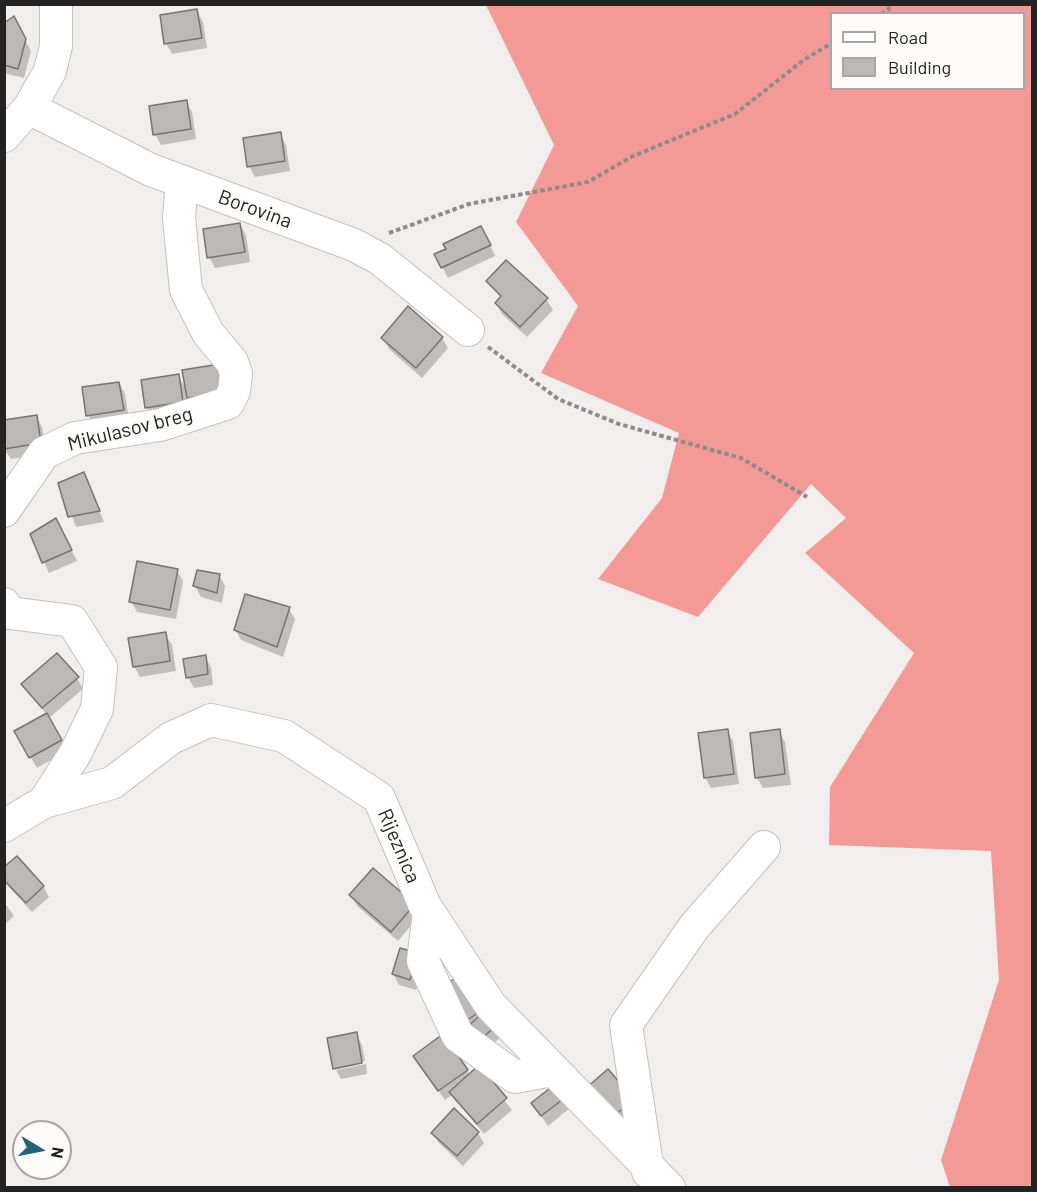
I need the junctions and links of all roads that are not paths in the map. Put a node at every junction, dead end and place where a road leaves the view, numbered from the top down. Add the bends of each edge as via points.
1 (57, 14) edge
2 (29, 108) junction
3 (4, 136) edge
4 (182, 182) junction
5 (468, 330) road end
6 (4, 511) edge
7 (4, 604) edge
8 (44, 802) junction
9 (4, 826) edge
10 (764, 847) dead end
11 (429, 912) junction
12 (552, 1070) junction
13 (650, 1177) edge
14 (669, 1188) edge

1 - 2 street via 50,71
2 - 3 street
2 - 4 street, Borovina
4 - 5 street, Borovina via 354,245 380,259
4 - 6 street, Mikulasov breg via 178,218 186,290 208,333 232,362 236,374 228,403 160,425 75,438 44,453
7 - 8 street via 10,613 72,621 101,667 97,709 75,754
8 - 9 street, Rijeznica
8 - 11 street, Rijeznica via 112,783 171,738 211,720 284,736 379,798
10 - 13 street via 694,927 626,1025
11 - 12 street, Rijeznica via 491,1006
11 - 12 street via 423,961 458,1036 515,1077
12 - 13 street, Rijeznica
13 - 14 street, Rijeznica

